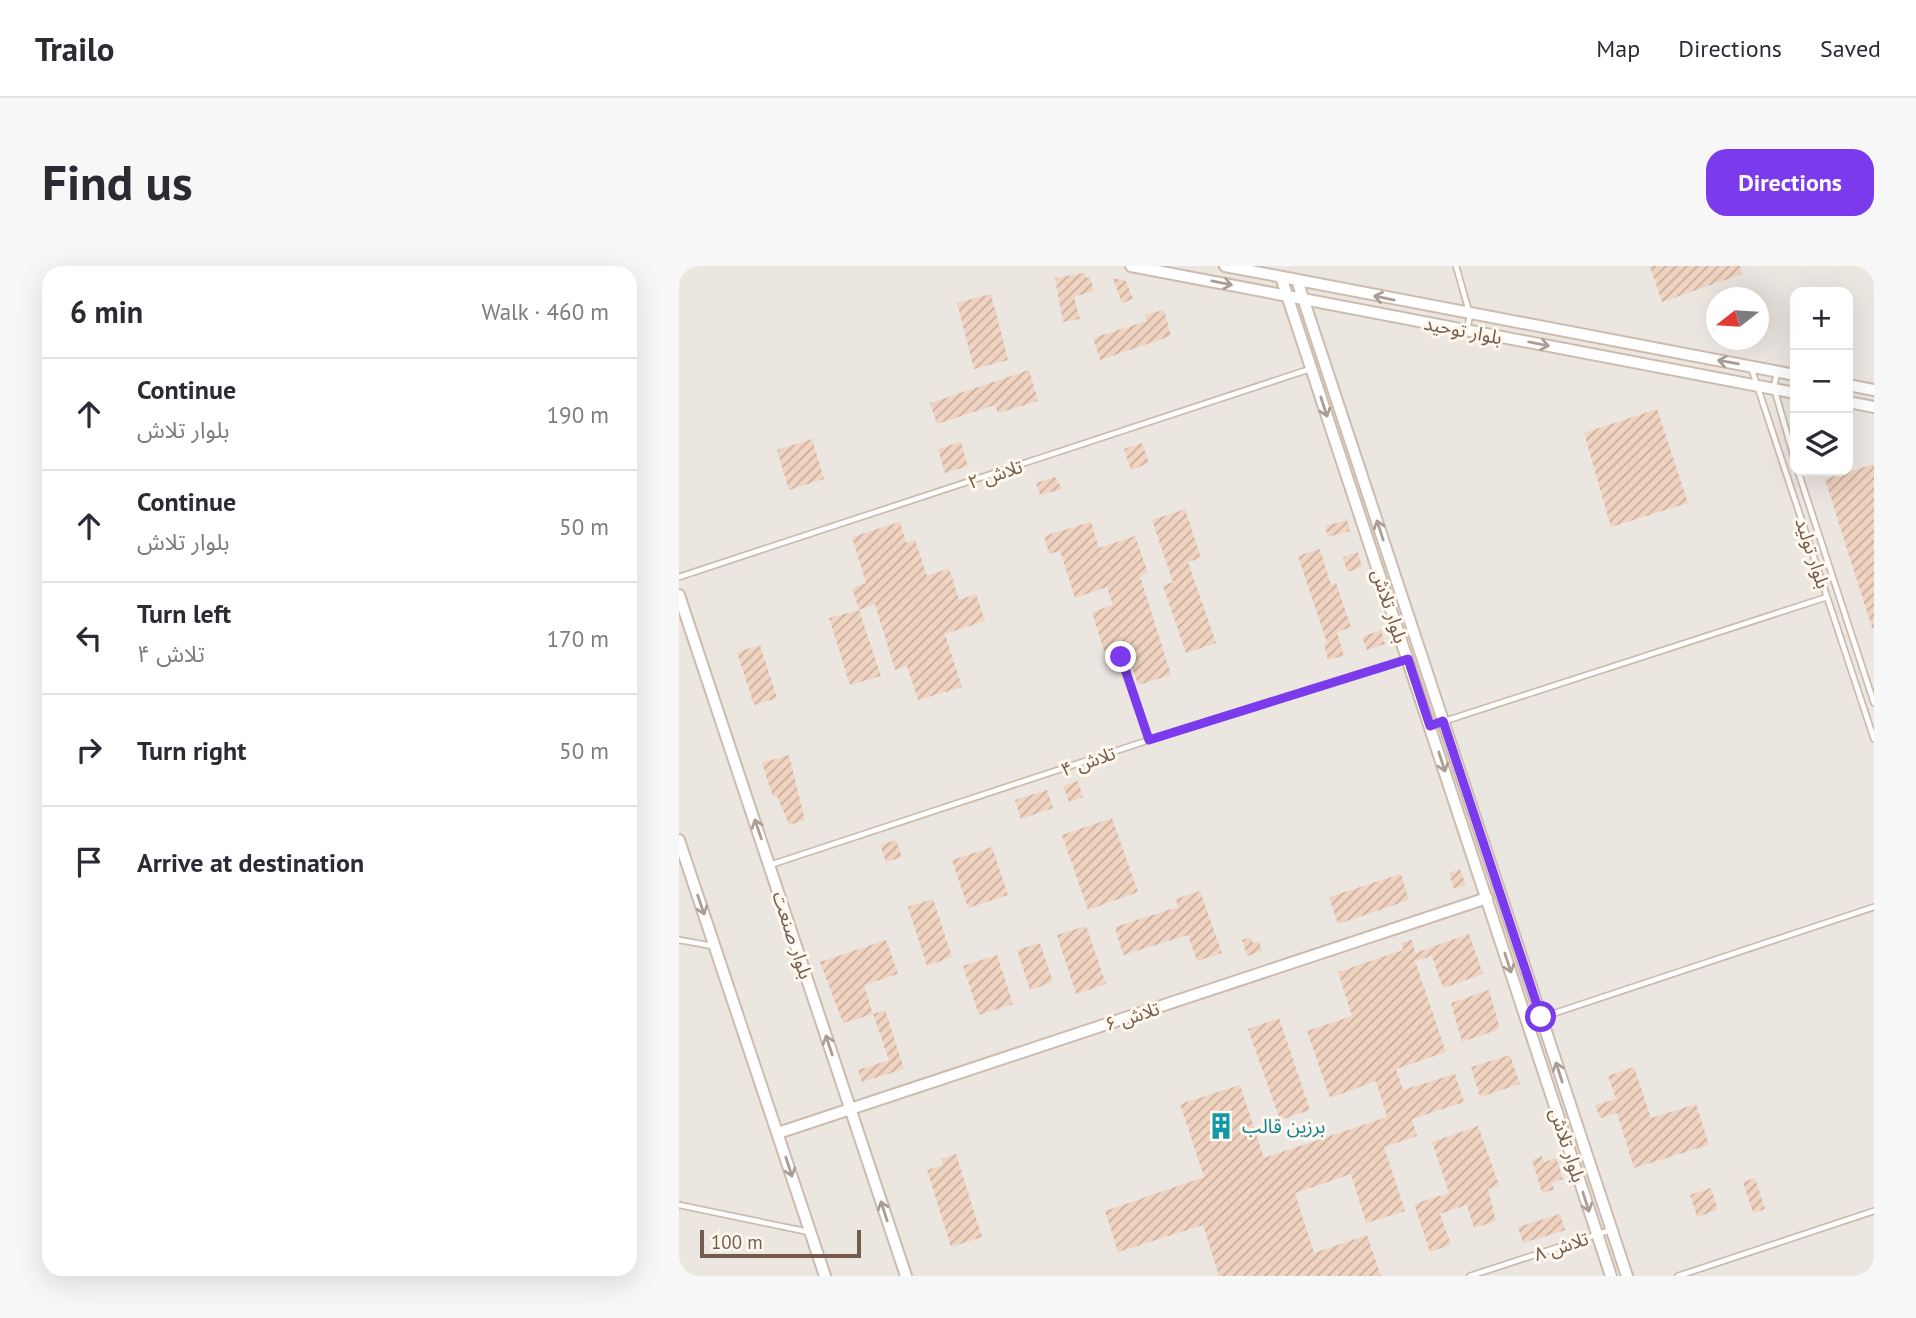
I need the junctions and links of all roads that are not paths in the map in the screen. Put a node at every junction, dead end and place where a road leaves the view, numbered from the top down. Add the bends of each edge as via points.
1 (1131, 266) edge
2 (1225, 266) edge
3 (1456, 266) edge
4 (1281, 277) junction
5 (1297, 280) junction
6 (1287, 296) junction
7 (1303, 299) junction
8 (1470, 315) junction
9 (1311, 323) junction
10 (1297, 327) junction
11 (1467, 331) junction
12 (1751, 366) junction
13 (1311, 368) junction
14 (1777, 371) junction
15 (1790, 374) edge
16 (1757, 385) junction
17 (1853, 386) edge
18 (1774, 388) junction
19 (1874, 390) edge
20 (1790, 392) edge
21 (1853, 403) edge
22 (1874, 407) edge
23 (1790, 444) edge
24 (1800, 476) edge
25 (1819, 535) junction
26 (1808, 539) junction
27 (679, 577) edge
28 (679, 595) edge
29 (1827, 597) junction
30 (1852, 637) junction
31 (1841, 640) junction
32 (1422, 655) junction
33 (1121, 657) dead end
34 (1408, 659) junction
35 (1874, 703) edge
36 (1443, 721) junction
37 (1871, 723) edge
38 (1430, 726) junction
39 (1874, 739) edge
40 (1149, 740) junction
41 (679, 840) edge
42 (770, 865) junction
43 (1487, 898) junction
44 (1874, 907) edge
45 (679, 940) edge
46 (715, 946) junction
47 (1541, 1017) junction
48 (851, 1110) junction
49 (778, 1133) junction
50 (679, 1205) edge
51 (1874, 1211) edge
52 (1612, 1230) junction
53 (810, 1232) junction
54 (1597, 1235) junction
55 (825, 1276) edge
56 (906, 1276) edge
57 (1470, 1276) edge
58 (1611, 1276) edge
59 (1627, 1276) edge
60 (1678, 1276) edge

1 -> 6 street, بلوار توحید
2 - 4 street, بلوار توحید
3 - 8 lane
4 - 5 street, بلوار توحید
4 - 6 street, بلوار تلاش
5 - 7 street, بلوار تلاش
8 -> 5 street, بلوار توحید
6 - 7 street, بلوار توحید
6 - 10 street, بلوار تلاش
7 - 9 street, بلوار تلاش
7 - 11 street, بلوار توحید
8 - 11 lane
12 -> 8 street, بلوار توحید
9 - 10 street
32 -> 9 street, بلوار تلاش
10 - 13 street, بلوار تلاش
11 -> 16 street, بلوار توحید
12 - 14 street, بلوار توحید
12 - 16 lane, بلوار تولید
13 - 27 lane, تلاش ۲
13 -> 34 street, بلوار تلاش
14 - 15 street, بلوار توحید
14 - 18 lane
16 - 18 street, بلوار توحید
16 - 26 lane, بلوار تولید
17 - 19 street
18 - 20 street, بلوار توحید
18 - 23 lane
21 - 22 street
24 - 25 lane, بلوار تولید
25 - 26 lane
25 - 30 lane, بلوار تولید
26 - 29 lane, بلوار تولید
42 -> 28 street, بلوار صنعت
29 - 31 lane, بلوار تولید
29 - 36 lane
30 - 31 lane
30 - 35 lane, بلوار تولید
31 - 37 lane, بلوار تولید
32 - 34 street
32 - 36 street, بلوار تلاش
33 - 40 lane
34 - 38 street, بلوار تلاش
34 - 40 lane, تلاش ۴
36 - 38 street
36 - 47 street, بلوار تلاش
37 - 39 lane, بلوار تولید
38 -> 43 street, بلوار تلاش
40 - 42 lane, تلاش ۴
41 -> 46 street
48 -> 42 street, بلوار صنعت
43 - 48 street, تلاش ۶
43 -> 54 street, بلوار تلاش
44 - 47 lane
45 - 46 lane
46 - 49 street
52 -> 47 street, بلوار تلاش
48 - 49 street, تلاش ۶
56 -> 48 street, بلوار صنعت
49 -> 53 street
50 - 53 lane
51 - 60 lane
52 - 54 lane, تلاش ۸
52 - 59 street, بلوار تلاش
53 - 55 street
54 - 57 lane, تلاش ۸
54 - 58 street, بلوار تلاش

